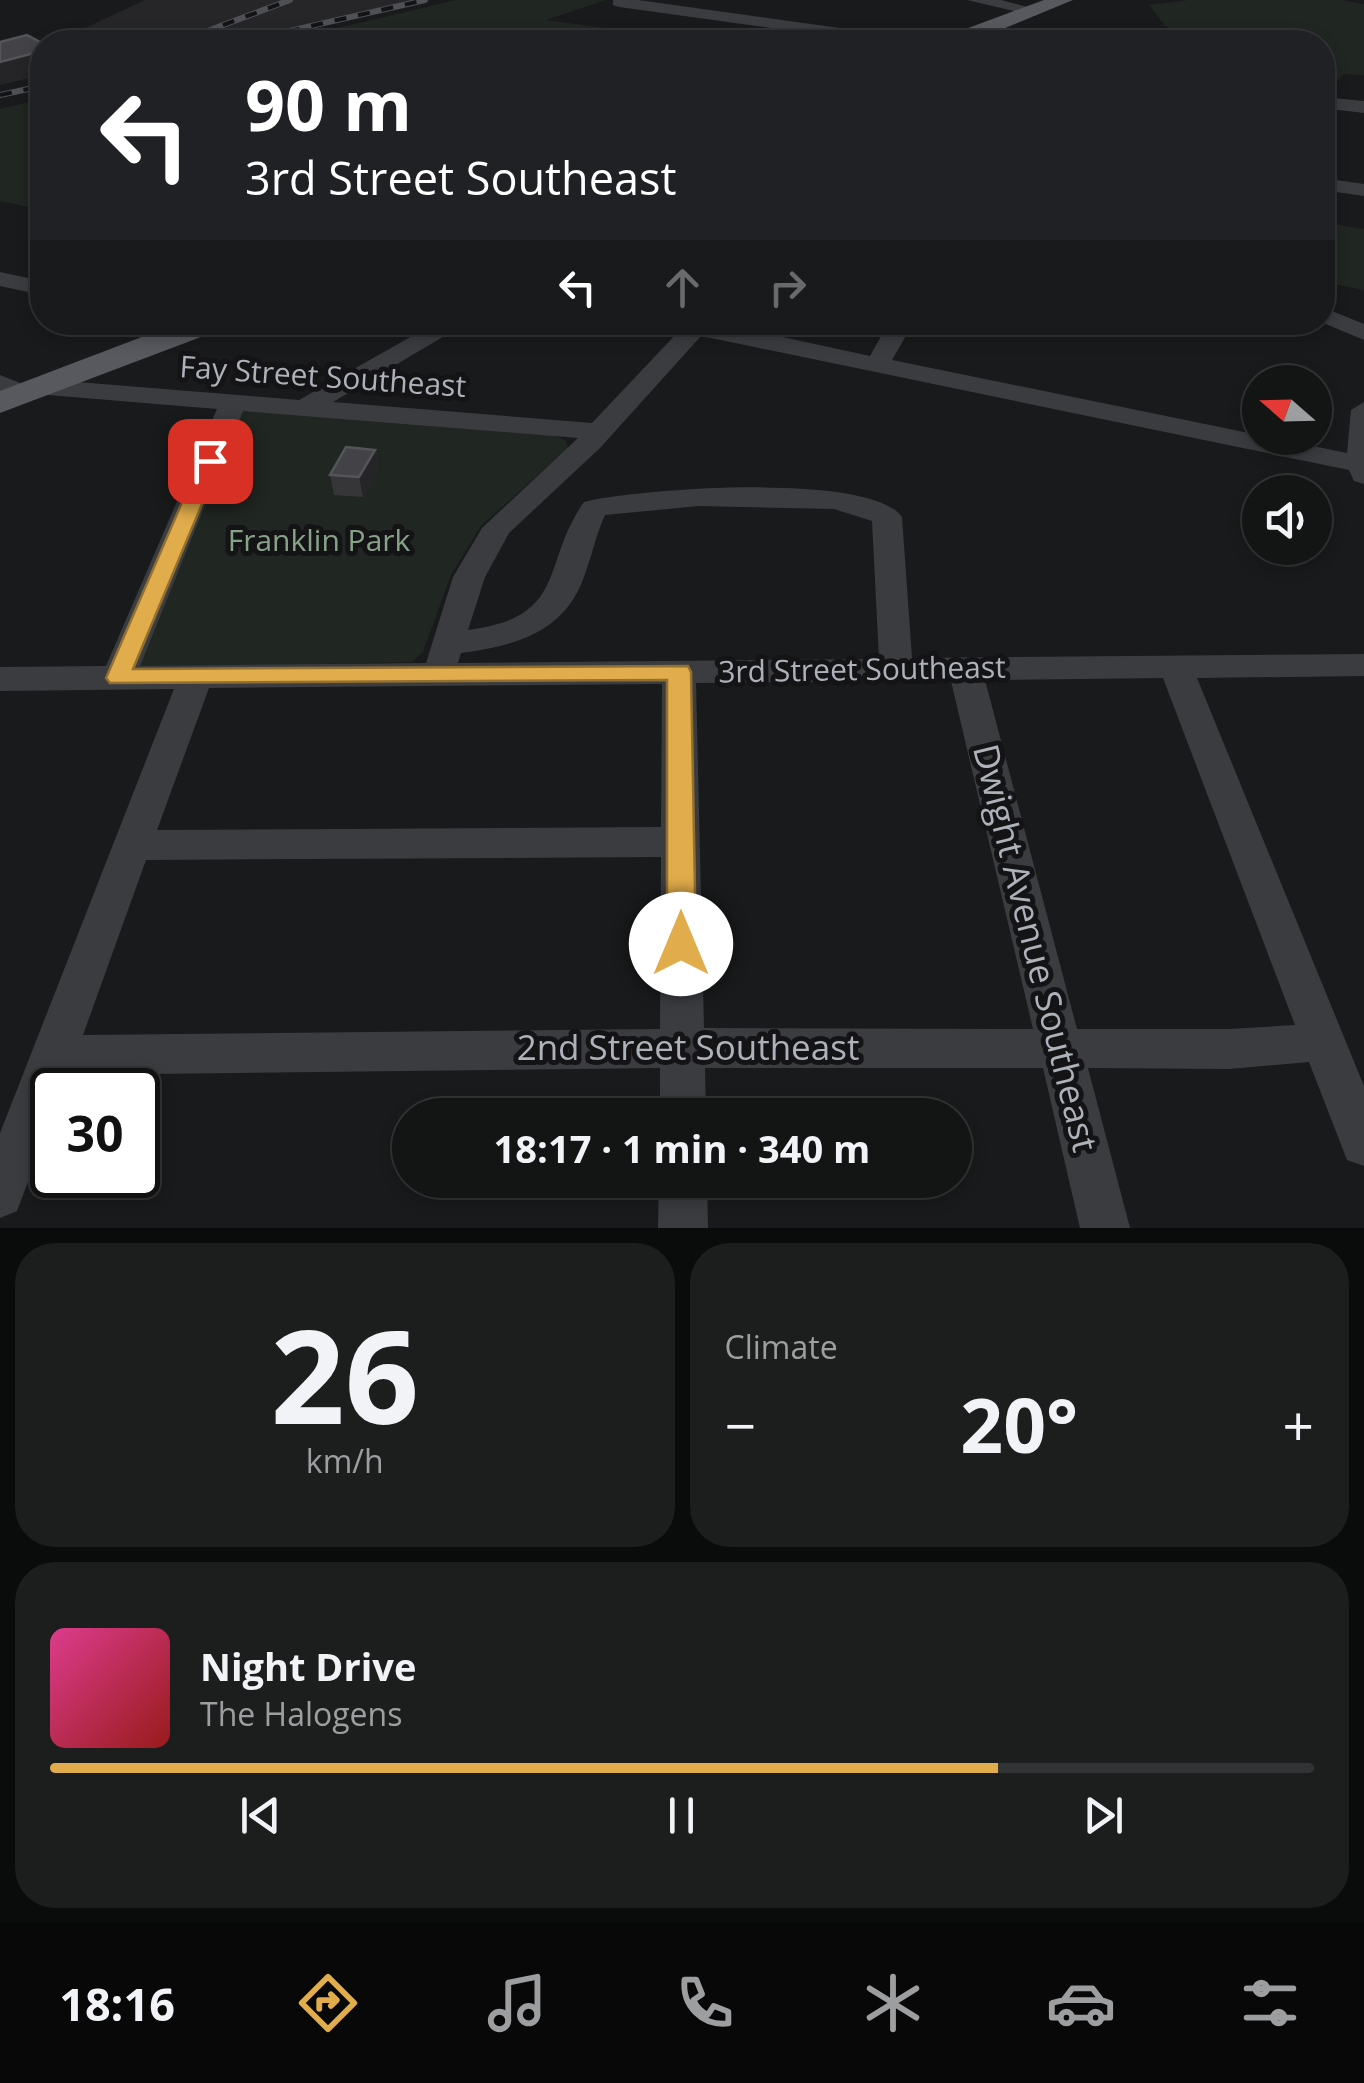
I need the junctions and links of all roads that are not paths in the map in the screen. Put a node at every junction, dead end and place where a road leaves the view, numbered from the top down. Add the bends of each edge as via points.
1 (975, 0) edge
2 (1063, 0) edge
3 (619, 2) edge
4 (1035, 11) junction
5 (819, 30) edge
6 (984, 30) edge
7 (1335, 104) edge
8 (1364, 108) edge
9 (1335, 186) edge
10 (1364, 190) edge
11 (0, 279) edge
12 (30, 285) edge
13 (1335, 320) edge
14 (1364, 333) edge
15 (174, 335) edge
16 (433, 335) edge
17 (679, 335) edge
18 (740, 335) edge
19 (894, 335) edge
20 (877, 364) junction
21 (16, 392) edge
22 (233, 402) junction
23 (304, 408) junction
24 (1364, 410) edge
25 (600, 432) junction
26 (1363, 470) edge
27 (442, 659) junction
28 (1175, 666) junction
29 (1364, 666) edge
30 (964, 668) junction
31 (896, 669) junction
32 (679, 672) junction
33 (196, 677) junction
34 (118, 678) junction
35 (0, 679) edge
36 (680, 842) junction
37 (134, 845) junction
38 (1322, 1042) junction
39 (1060, 1047) junction
40 (682, 1048) junction
41 (53, 1055) junction
42 (682, 1098) edge
43 (1364, 1144) edge
44 (0, 1195) edge
45 (683, 1198) edge
46 (684, 1228) edge
47 (1105, 1228) edge

1 - 4 street
2 - 4 main road
3 - 5 street
4 - 6 main road
7 - 8 street
9 - 10 street
11 - 12 street
13 - 14 street
15 - 21 main road
16 - 23 street
17 - 25 street
18 - 20 street
19 - 20 street
20 - 26 street
21 - 22 street, Fay Street Southeast
22 - 23 street, Fay Street Southeast
22 - 34 street
23 - 25 street, Fay Street Southeast
24 - 26 street
25 - 27 street via 497,528 469,577
27 - 31 street via 512,632 554,603 594,508 781,497 849,503 886,517
27 - 32 street, 3rd Street Southeast
27 - 33 street, 3rd Street Southeast
28 - 29 street, 3rd Street Southeast
28 - 30 street, 3rd Street Southeast
28 - 38 street
30 - 31 street, 3rd Street Southeast
30 - 39 street, Dwight Avenue Southeast
31 - 32 street, 3rd Street Southeast
32 - 36 street
33 - 34 street, 3rd Street Southeast
33 - 37 street
34 - 35 street, 3rd Street Southeast
36 - 37 street
36 - 40 street
37 - 41 street
38 - 39 street, 2nd Street Southeast via 1229,1049
38 - 43 street
39 - 40 street, 2nd Street Southeast
39 - 47 street, Dwight Avenue Southeast
40 - 41 street, 2nd Street Southeast
40 - 42 street
41 - 44 street
45 - 46 street

